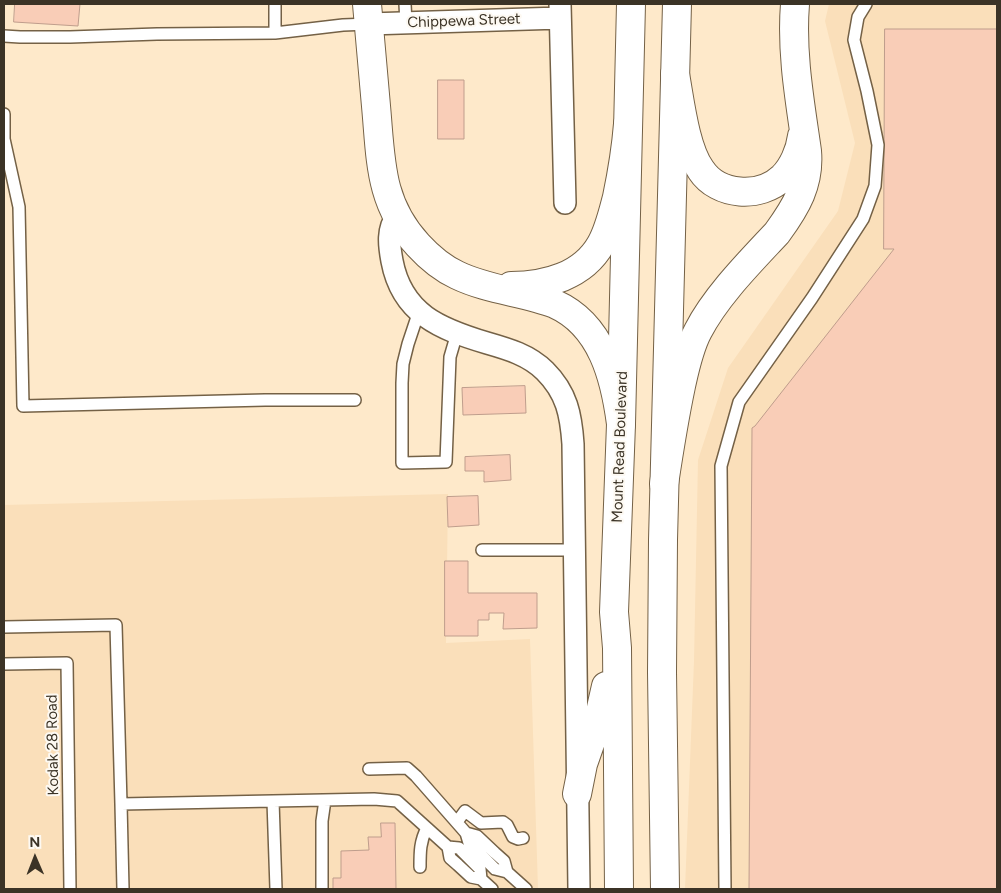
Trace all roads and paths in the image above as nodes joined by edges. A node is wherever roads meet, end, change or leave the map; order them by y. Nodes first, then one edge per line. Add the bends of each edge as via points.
1 (275, 4) edge
2 (631, 4) edge
3 (676, 4) edge
4 (795, 4) edge
5 (866, 4) edge
6 (560, 11) edge
7 (406, 13) edge
8 (368, 14) edge
9 (275, 33) junction
10 (4, 36) edge
11 (676, 74) junction
12 (4, 114) edge
13 (803, 120) junction
14 (628, 124) junction
15 (565, 203) dead end
16 (397, 216) junction
17 (482, 284) junction
18 (419, 311) junction
19 (457, 333) junction
20 (355, 400) dead end
21 (621, 424) junction
22 (664, 484) junction
23 (482, 550) dead end
24 (575, 550) junction
25 (614, 612) junction
26 (4, 627) edge
27 (4, 664) edge
28 (369, 769) dead end
29 (578, 794) junction
30 (325, 800) junction
31 (273, 801) junction
32 (121, 804) junction
33 (457, 822) junction
34 (427, 828) junction
35 (523, 838) dead end
36 (420, 866) dead end
37 (70, 889) edge
38 (124, 889) edge
39 (276, 889) edge
40 (322, 889) edge
41 (492, 889) edge
42 (526, 889) edge
43 (579, 889) edge
44 (619, 889) edge
45 (665, 889) edge
46 (725, 889) edge

1 - 9 lane
2 - 14 main road, Mount Read Boulevard
3 - 11 main road
4 - 13 main road via 795,60
5 - 46 lane via 858,17 854,40 878,145 875,186 863,219 739,402 721,466
6 - 7 street, Chippewa Street
6 - 15 street
7 - 8 street, Chippewa Street
8 - 9 lane via 343,25
8 - 16 main road via 382,172
9 - 10 lane
11 - 13 main road via 694,158 706,176 726,189 751,192 782,178 798,154
11 - 22 main road
12 - 20 lane via 4,140 19,207 23,406
13 - 22 main road via 807,178 796,205 777,233 718,301 695,336 679,394
14 - 17 main road via 624,166 615,203 605,236 594,254 572,273 543,283 520,286
14 - 21 main road, Mount Read Boulevard
16 - 17 main road via 412,239 436,263 455,275
16 - 18 street via 390,230 393,267 399,286
17 - 21 main road via 555,304 586,325 606,360
18 - 19 street
18 - 19 lane via 404,364 402,463 446,462 450,357
19 - 24 street via 530,359 545,371 566,401 571,421
21 - 25 main road, Mount Read Boulevard
22 - 45 main road
23 - 24 lane
24 - 29 street
25 - 29 main road via 606,689 583,764
25 - 44 main road, Mount Read Boulevard
26 - 32 lane via 116,625
27 - 37 lane, Kodak 28 Road via 67,663
28 - 33 lane via 407,768
29 - 43 street
30 - 31 lane
30 - 34 lane via 397,801
30 - 40 lane
31 - 32 lane
31 - 39 lane
32 - 38 lane
33 - 35 lane via 465,811 481,822 503,822 513,837
33 - 42 lane via 466,833 477,836 504,861 507,872
34 - 36 lane via 420,845
34 - 41 lane via 448,847 450,858 471,878 482,880

